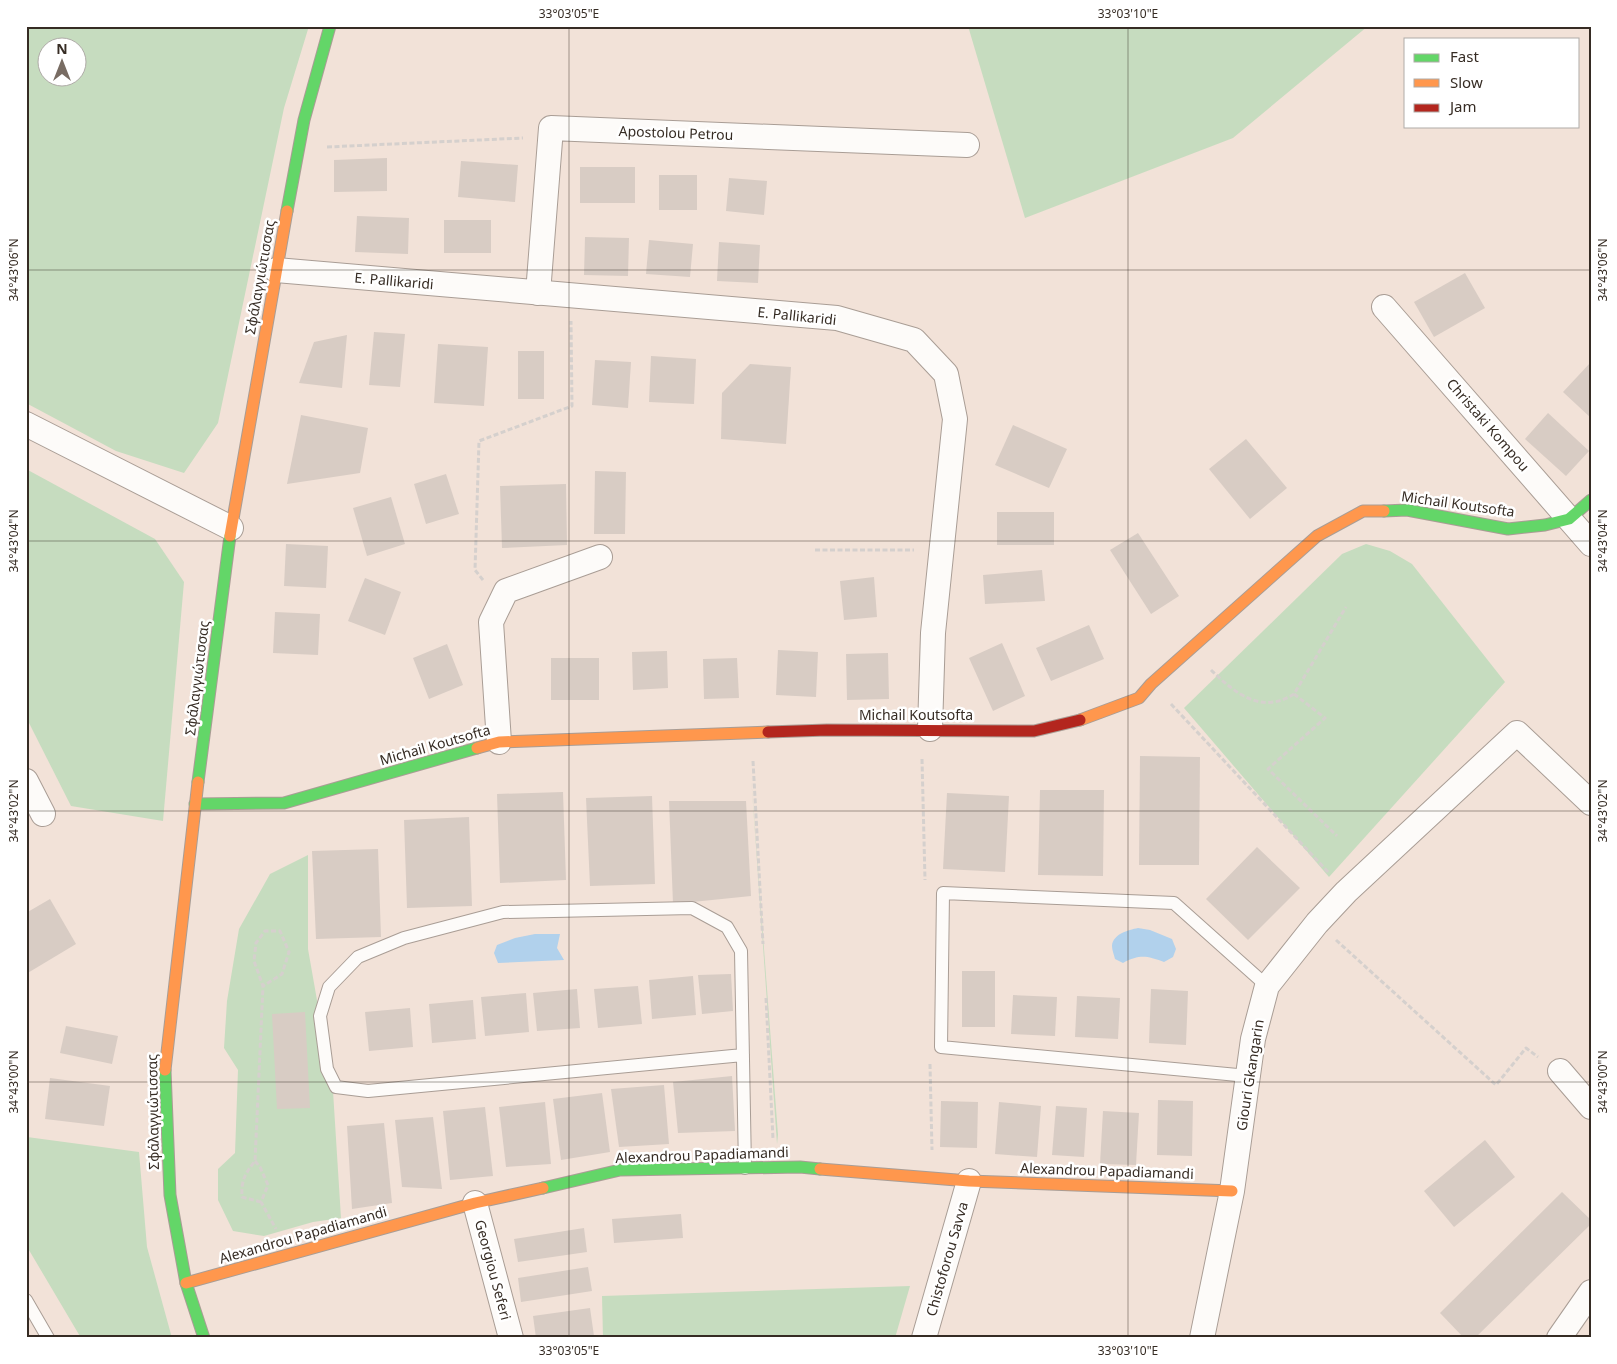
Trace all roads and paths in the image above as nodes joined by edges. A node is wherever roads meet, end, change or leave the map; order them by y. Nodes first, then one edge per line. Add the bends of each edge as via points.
1 (330, 26) edge
2 (551, 137) junction
3 (967, 145) dead end
4 (299, 148) junction
5 (276, 270) junction
6 (538, 294) junction
7 (570, 296) junction
8 (1384, 307) dead end
9 (26, 424) edge
10 (1591, 500) edge
11 (1569, 519) junction
12 (231, 528) junction
13 (1591, 544) edge
14 (815, 550) dead end
15 (941, 550) junction
16 (600, 557) dead end
17 (501, 602) junction
18 (1346, 607) dead end
19 (1211, 670) dead end
20 (1151, 684) junction
21 (1294, 694) junction
22 (930, 729) junction
23 (499, 742) junction
24 (26, 781) edge
25 (1591, 803) edge
26 (195, 804) junction
27 (43, 814) dead end
28 (1337, 836) dead end
29 (1346, 892) junction
30 (1317, 923) junction
31 (263, 986) junction
32 (1267, 986) junction
33 (743, 1055) junction
34 (1560, 1071) joint
35 (1248, 1076) junction
36 (1591, 1107) edge
37 (255, 1161) junction
38 (745, 1168) junction
39 (969, 1181) junction
40 (1232, 1191) junction
41 (261, 1202) junction
42 (474, 1203) junction
43 (278, 1232) dead end
44 (186, 1283) junction
45 (1591, 1292) edge
46 (26, 1300) edge
47 (48, 1338) edge
48 (204, 1338) edge
49 (511, 1338) edge
50 (924, 1338) edge
51 (1202, 1338) edge
52 (1559, 1338) edge

1 - 4 street, Σφάλαγγιώτισσας
2 - 3 street, Apostolou Petrou via 551,128
2 - 4 path
2 - 6 street
4 - 5 street, Σφάλαγγιώτισσας
5 - 6 street, E. Pallikaridi
5 - 12 street, Σφάλαγγιώτισσας
6 - 7 street, E. Pallikaridi
7 - 15 street, E. Pallikaridi via 837,318 914,340 946,374 955,419
7 - 17 path via 572,406 479,441 475,570
8 - 11 street, Christaki Kompou
9 - 12 street
10 - 11 street
11 - 13 street, Christaki Kompou
11 - 20 street, Michail Koutsofta via 1508,529 1407,510 1363,511 1317,536
12 - 26 street, Σφάλαγγιώτισσας
14 - 15 path
15 - 22 street, E. Pallikaridi via 933,633
16 - 17 street via 506,591
17 - 23 street via 491,622
18 - 21 path
19 - 21 path via 1233,691 1256,702 1284,701
20 - 22 street, Michail Koutsofta via 1139,698 1090,717 1034,731
20 - 29 path
21 - 28 path via 1325,718 1268,769
22 - 23 street, Michail Koutsofta
23 - 26 street, Michail Koutsofta via 284,803
24 - 27 street
25 - 29 street, Giouri Gkangarin via 1517,733
26 - 44 street, Σφάλαγγιώτισσας via 165,1068 170,1195
29 - 30 street, Giouri Gkangarin
30 - 32 street, Giouri Gkangarin
30 - 34 path via 1496,1085 1526,1048
31 - 31 path via 282,974 289,952 280,930 265,930 256,943 254,961
31 - 37 path
32 - 35 street, Giouri Gkangarin via 1253,1039
32 - 35 lane via 1174,903 943,894 941,1046
33 - 33 lane via 740,950 727,927 692,908 503,912 404,938 358,957 329,987 320,1016 327,1069 336,1087 368,1091
33 - 38 lane
34 - 36 street
35 - 40 street, Giouri Gkangarin
37 - 41 path via 268,1185
37 - 41 path via 241,1184 242,1197
38 - 39 street, Alexandrou Papadiamandi via 800,1167
38 - 42 street, Alexandrou Papadiamandi via 620,1170
39 - 40 street, Alexandrou Papadiamandi
39 - 50 street, Chistoforou Savva
40 - 51 street, Giouri Gkangarin
41 - 43 path
42 - 44 street, Alexandrou Papadiamandi
42 - 49 street, Georgiou Seferi
44 - 48 street, Σφάλαγγιώτισσας
45 - 52 street
46 - 47 lane

